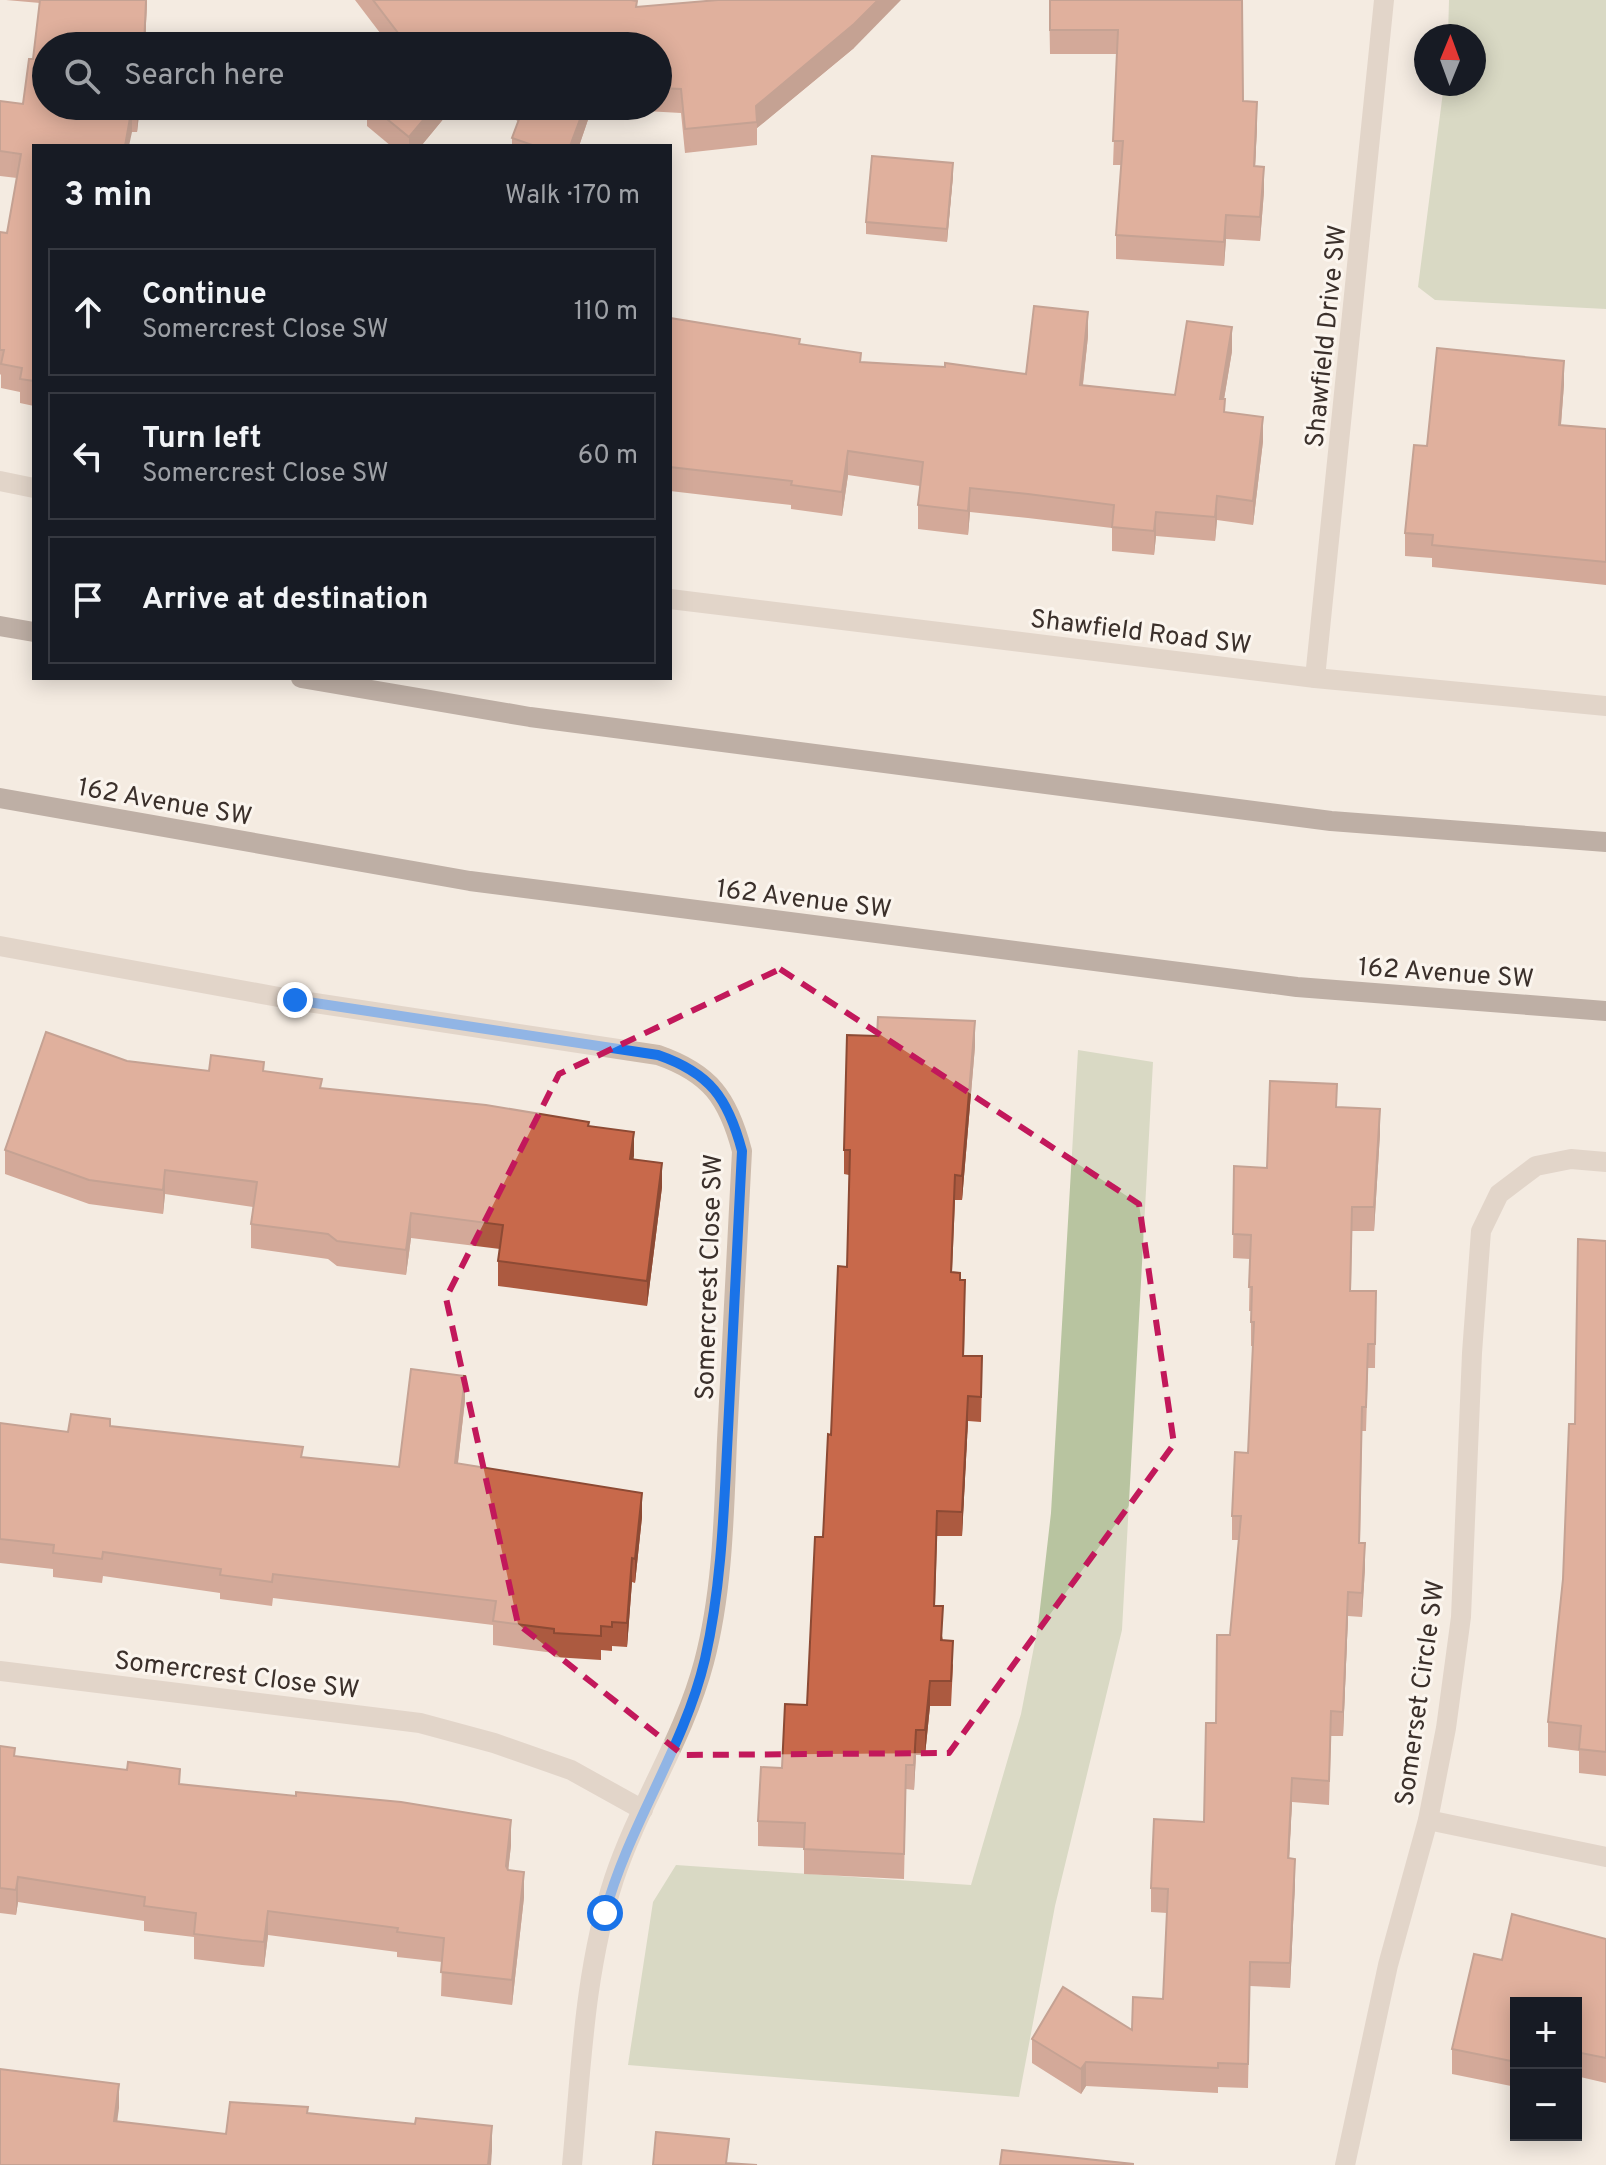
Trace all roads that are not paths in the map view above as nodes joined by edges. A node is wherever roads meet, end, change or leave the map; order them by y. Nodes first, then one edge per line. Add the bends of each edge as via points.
1 (1384, 0) edge
2 (0, 481) edge
3 (32, 488) edge
4 (672, 599) edge
5 (0, 626) edge
6 (32, 632) edge
7 (1315, 678) junction
8 (313, 680) edge
9 (1606, 706) edge
10 (0, 798) edge
11 (1606, 842) edge
12 (0, 946) edge
13 (1606, 1011) edge
14 (1606, 1162) edge
15 (0, 1671) edge
16 (643, 1810) junction
17 (1428, 1820) junction
18 (1606, 1857) edge
19 (572, 2165) edge
20 (1345, 2165) edge

1 - 7 street, Shawfield Drive SW
2 - 3 street
4 - 7 street, Shawfield Road SW
5 - 6 main road
7 - 9 street, Shawfield Road SW
8 - 11 main road via 530,717 1331,821
10 - 13 main road, 162 Avenue SW via 470,881 1297,987
12 - 16 street, Somercrest Close SW via 295,1000 658,1055 686,1065 721,1097 742,1151 723,1532 704,1661 683,1726
14 - 17 street, Somerset Circle SW via 1571,1159 1536,1166 1512,1181 1493,1204 1481,1231 1461,1617
15 - 16 street, Somercrest Close SW via 420,1723 571,1770
16 - 19 street, Somercrest Close SW via 615,1878 592,1969
17 - 18 street
17 - 20 street, Somerset Circle SW via 1388,1965

